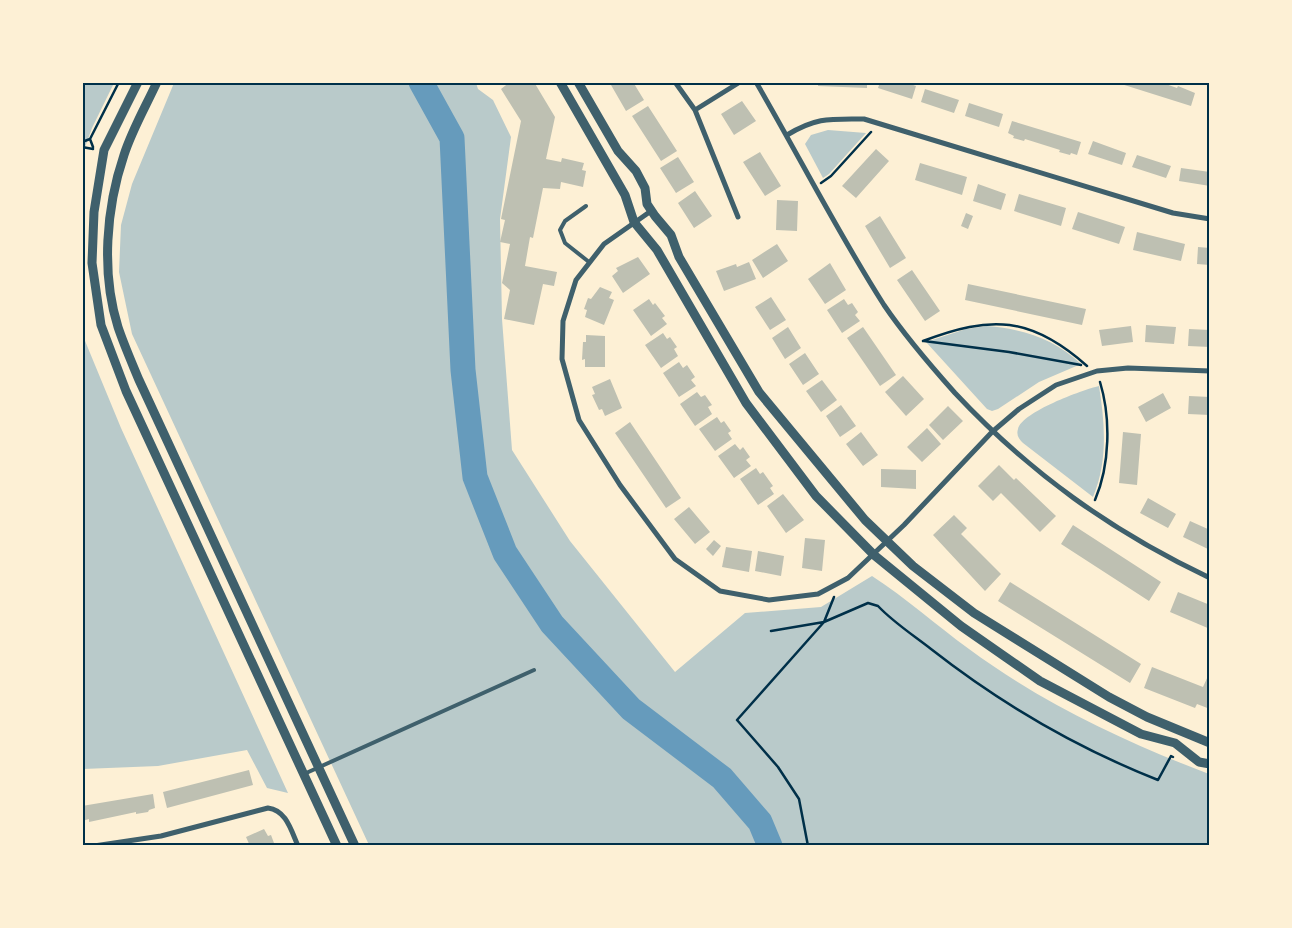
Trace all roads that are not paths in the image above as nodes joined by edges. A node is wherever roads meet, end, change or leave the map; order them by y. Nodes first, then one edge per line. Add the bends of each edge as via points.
1 (138, 82) edge
2 (157, 82) edge
3 (560, 82) edge
4 (578, 82) edge
5 (675, 82) edge
6 (740, 82) edge
7 (756, 82) edge
8 (695, 110) junction
9 (787, 135) junction
10 (586, 206) dead end
11 (651, 211) junction
12 (738, 218) dead end
13 (1210, 220) edge
14 (634, 222) junction
15 (589, 262) junction
16 (1210, 371) edge
17 (992, 432) junction
18 (888, 542) junction
19 (874, 555) junction
20 (1210, 578) edge
21 (534, 670) dead end
22 (1210, 743) edge
23 (1210, 764) edge
24 (319, 768) junction
25 (304, 774) junction
26 (94, 846) edge
27 (298, 846) edge
28 (337, 846) edge
29 (355, 846) edge

1 - 25 street via 104,150 94,212 92,263 101,324 126,391
2 - 24 street via 124,154 114,194 109,228 109,280 118,326 139,380
3 - 14 street via 625,195
4 - 11 street via 618,151 636,171
5 - 8 street
6 - 8 street
7 - 9 street
8 - 12 street
9 - 13 street via 822,118 864,119 1172,214
9 - 17 street via 885,305 942,379
10 - 15 lane via 560,230 565,243
11 - 14 street
11 - 18 street via 671,235 679,257 759,392 832,482
14 - 15 street via 604,244
14 - 19 street via 657,250 746,404 771,439 816,496
15 - 19 street via 576,280 563,321 562,359 579,420 620,485 674,559 720,591 769,600 818,594 848,578
16 - 17 street via 1128,368 1097,371 1056,385 1019,409
17 - 18 street
17 - 20 street via 1040,474 1090,511 1157,553
18 - 19 street
18 - 22 street via 913,566 974,613 1147,718
19 - 23 street via 961,626 1040,681 1141,734 1175,744 1199,762
21 - 24 lane
24 - 25 lane
24 - 29 street
25 - 28 street
26 - 27 street via 161,836 268,808 282,814

